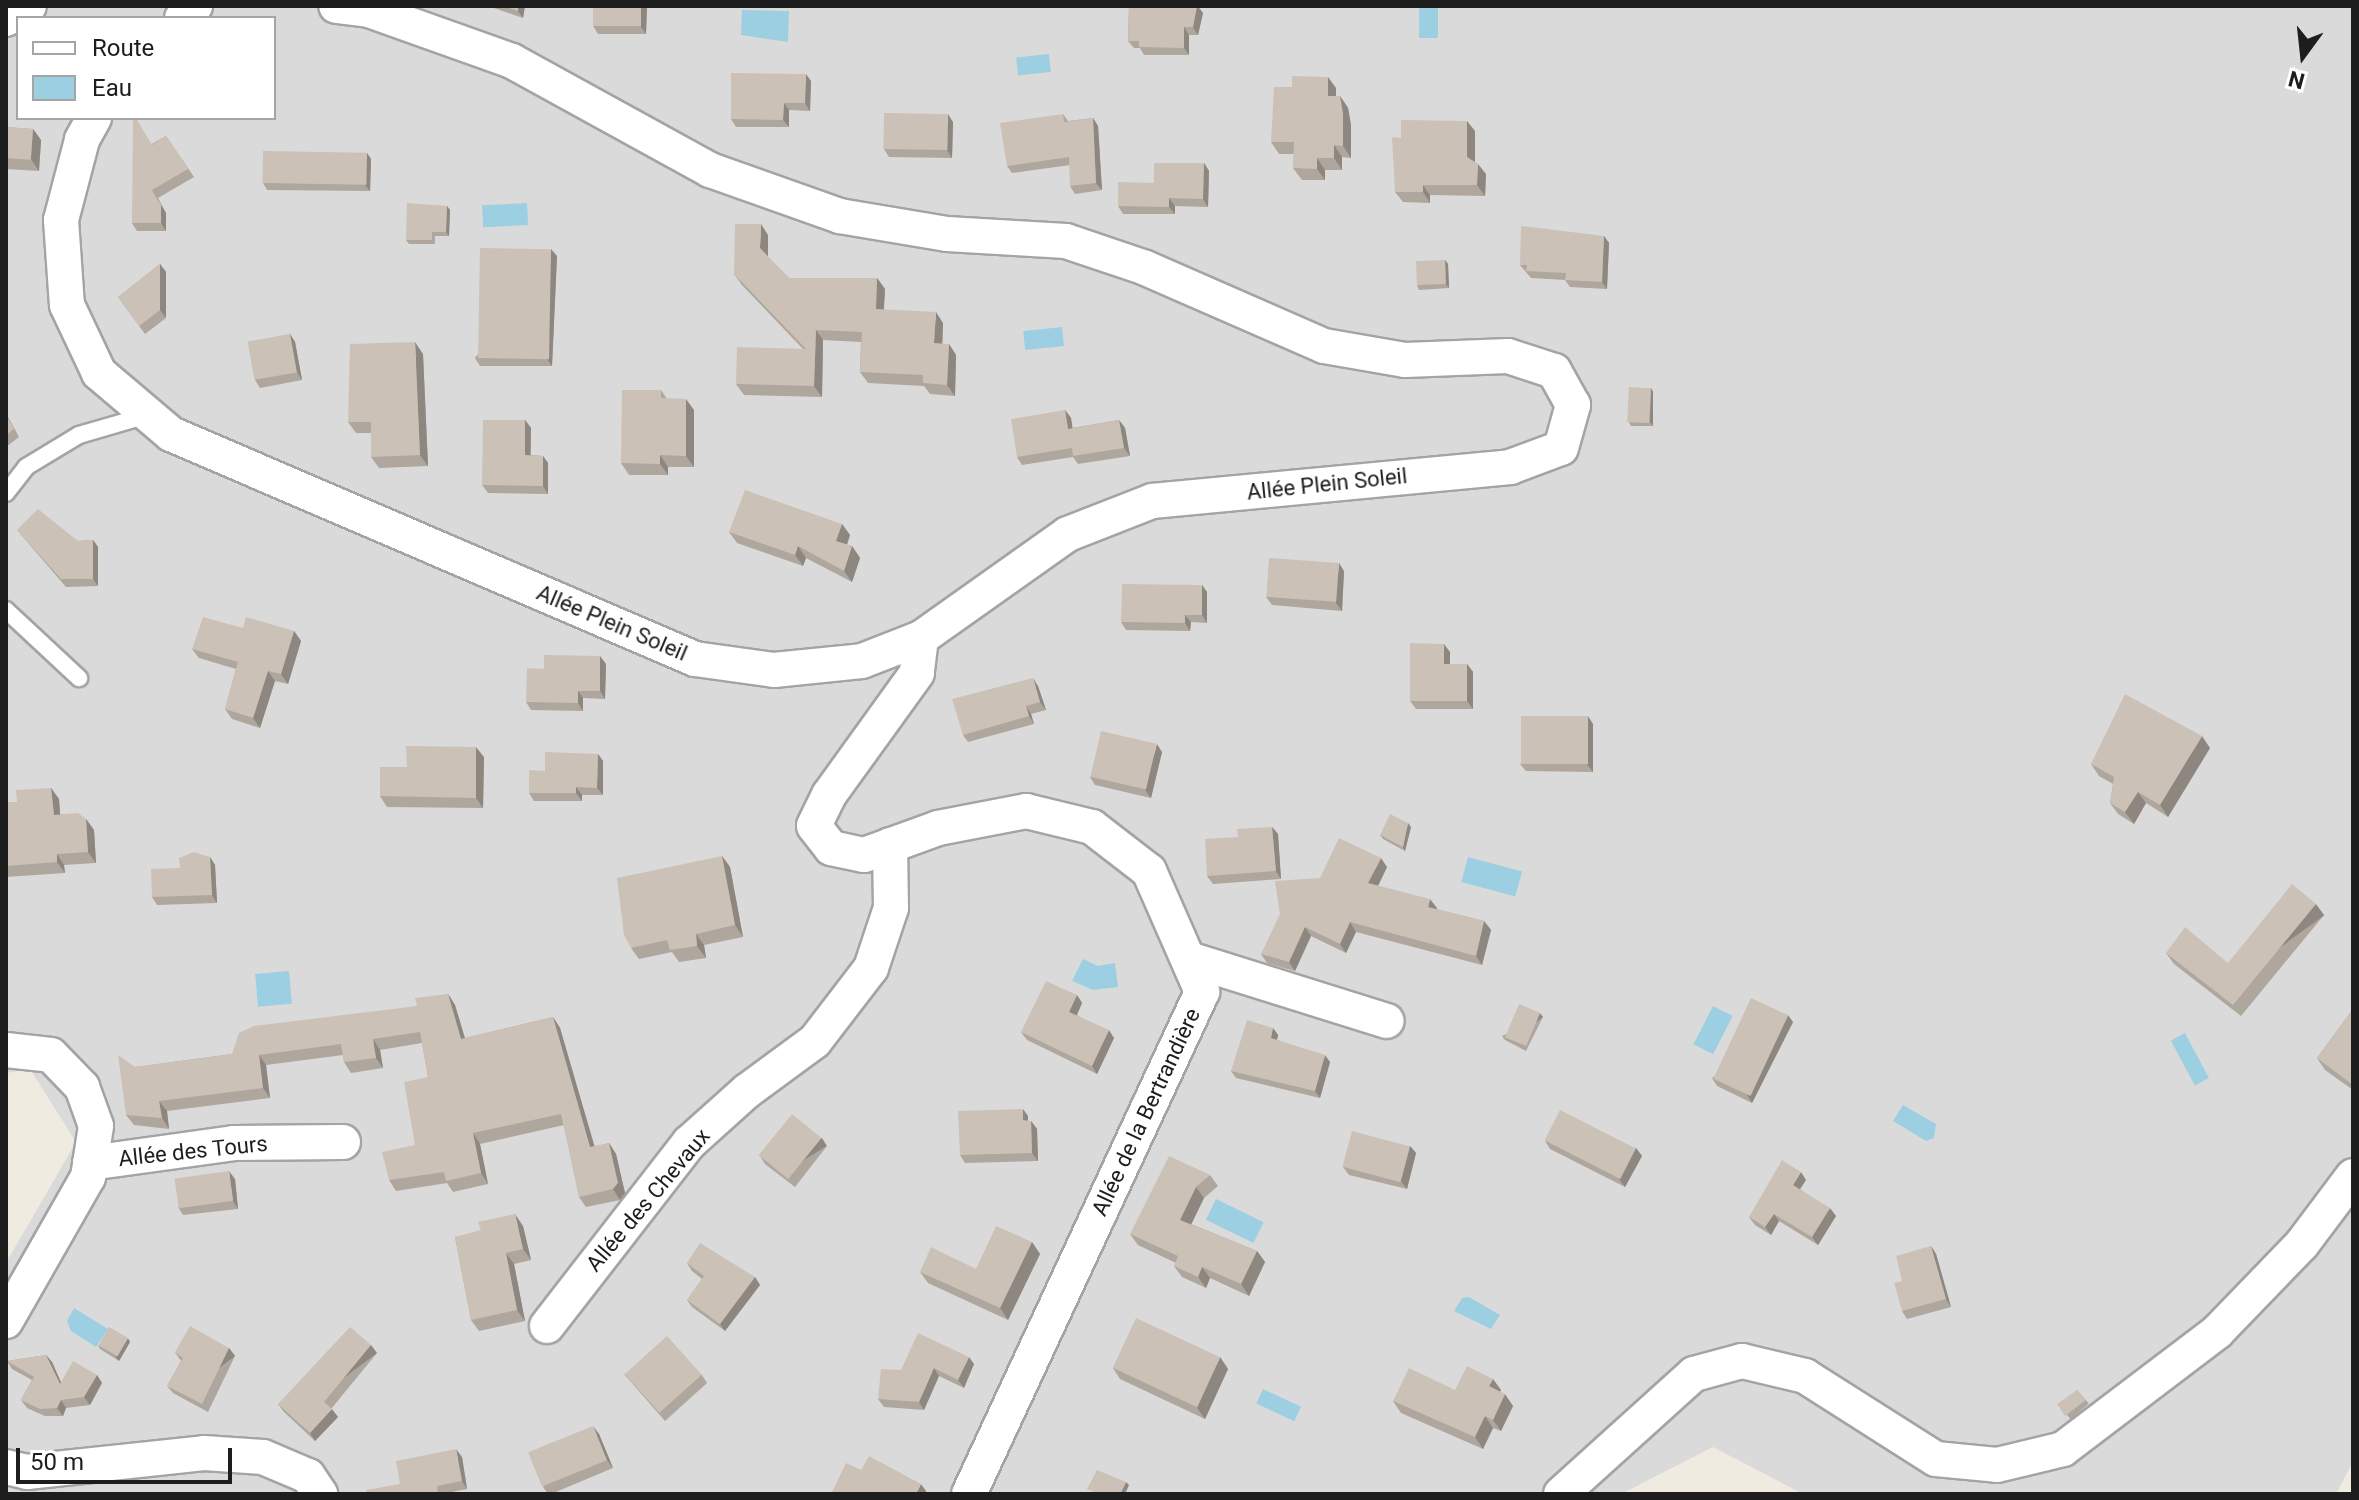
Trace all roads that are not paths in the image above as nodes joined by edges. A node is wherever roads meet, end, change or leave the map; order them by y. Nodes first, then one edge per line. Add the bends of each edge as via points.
1 (29, 6) edge
2 (336, 6) edge
3 (6, 19) edge
4 (93, 120) edge
5 (148, 415) junction
6 (6, 493) edge
7 (6, 610) edge
8 (921, 638) junction
9 (79, 678) dead end
10 (890, 845) junction
11 (1189, 959) junction
12 (1387, 1021) dead end
13 (6, 1050) edge
14 (343, 1142) dead end
15 (90, 1163) junction
16 (2353, 1176) edge
17 (6, 1321) edge
18 (547, 1326) dead end
19 (6, 1467) edge
20 (320, 1494) edge
21 (969, 1494) edge
22 (1561, 1494) edge

1 - 3 street
2 - 8 street, Allée Plein Soleil via 369,10 512,61 710,170 840,216 947,234 1066,241 1143,267 1324,346 1405,360 1508,356 1554,371 1573,405 1561,448 1510,467 1152,501 1068,534
4 - 5 street, Allée Plein Soleil via 82,140 61,220 67,305 99,373
5 - 6 lane via 79,435 26,467
5 - 8 street, Allée Plein Soleil via 171,434 695,659 774,670 862,661
7 - 9 lane
8 - 10 street, Allée de la Bertrandière via 917,673 829,795 814,826 831,848 864,855
10 - 11 street, Allée de la Bertrandière via 938,828 1026,811 1092,827 1149,871
10 - 18 street, Allée des Chevaux via 891,908 871,968 815,1041 689,1143
11 - 12 street
11 - 21 street, Allée de la Bertrandière via 1202,992
13 - 15 street via 51,1055 82,1087 96,1126
14 - 15 street, Allée des Tours via 234,1143
15 - 17 street via 88,1177
16 - 22 street via 2302,1244 2217,1332 2063,1449 1997,1465 1936,1459 1805,1376 1742,1361 1694,1374
19 - 20 street via 27,1472 204,1453 263,1457 308,1476

